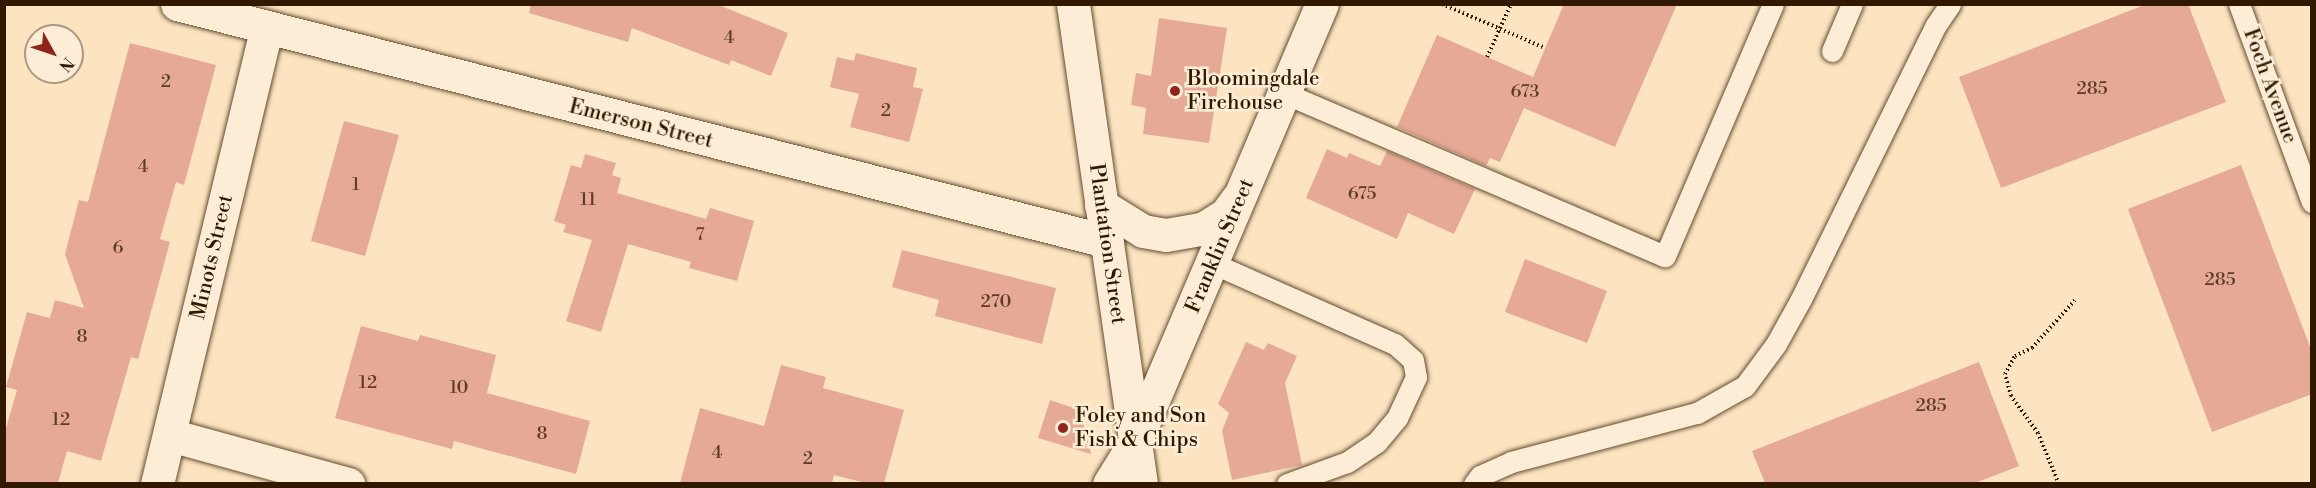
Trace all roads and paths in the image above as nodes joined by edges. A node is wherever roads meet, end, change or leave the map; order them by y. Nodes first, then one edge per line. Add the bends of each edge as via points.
1 (177, 4) edge
2 (1073, 4) edge
3 (1322, 4) edge
4 (1442, 4) edge
5 (1511, 4) edge
6 (1773, 4) edge
7 (1852, 4) edge
8 (1950, 4) edge
9 (2239, 4) edge
10 (1500, 29) junction
11 (266, 30) junction
12 (1545, 48) dead end
13 (1832, 51) dead end
14 (1487, 57) dead end
15 (1284, 93) junction
16 (1244, 191) junction
17 (2312, 202) edge
18 (1101, 205) junction
19 (1106, 241) junction
20 (1212, 263) junction
21 (2075, 300) dead end
22 (170, 435) junction
23 (1135, 442) junction
24 (157, 483) edge
25 (348, 483) edge
26 (1109, 483) edge
27 (1141, 483) edge
28 (1287, 483) edge
29 (1474, 483) edge
30 (2059, 483) edge

1 - 11 street, Emerson Street
2 - 18 street, Plantation Street
3 - 15 street, Franklin Street
4 - 10 path
5 - 10 path
6 - 15 lane via 1665,256
7 - 13 lane
8 - 29 lane via 1936,24 1785,329 1745,386 1697,413 1503,465
9 - 17 lane, Foch Avenue
10 - 12 path
10 - 14 path
11 - 19 street, Emerson Street
11 - 22 street, Minots Street
15 - 16 street, Franklin Street
16 - 18 street via 1226,214 1204,228 1166,235 1143,231
16 - 20 street, Franklin Street
18 - 19 street, Plantation Street
19 - 23 street, Plantation Street
20 - 23 street, Franklin Street
20 - 28 lane via 1395,344 1413,360 1416,378 1397,418 1377,442 1347,462
21 - 30 path via 2032,348 2015,356 2005,374 2011,396 2038,434
22 - 24 street, Minots Street
22 - 25 street
23 - 26 street, Franklin Street
23 - 27 street, Plantation Street

